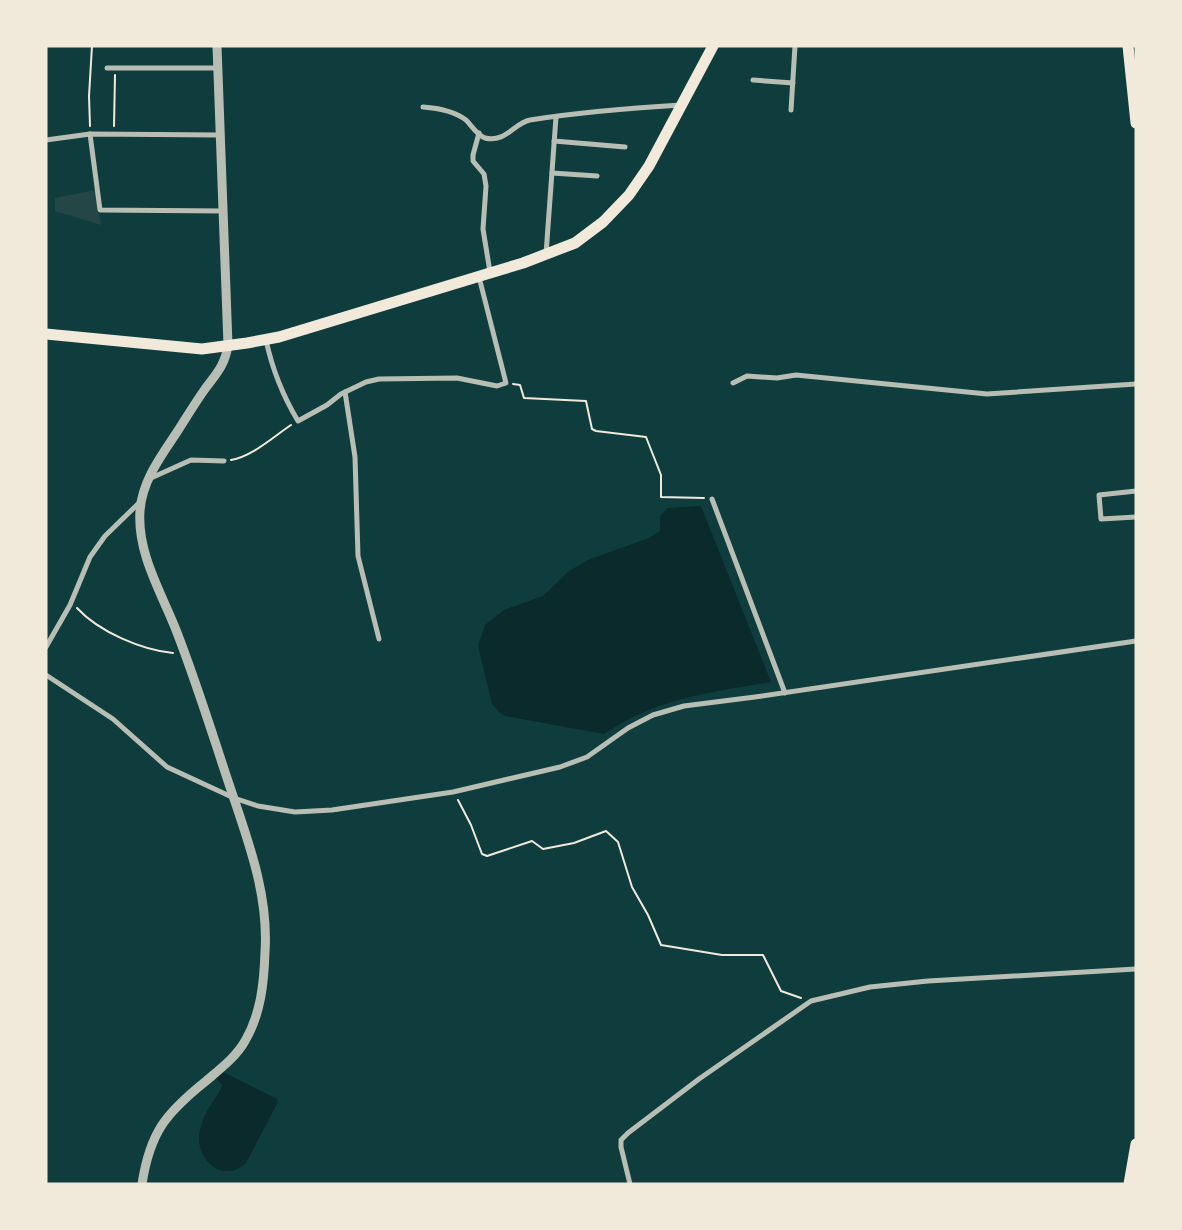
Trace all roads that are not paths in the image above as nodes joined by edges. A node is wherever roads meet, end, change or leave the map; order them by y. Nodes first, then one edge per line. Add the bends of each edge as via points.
1 (217, 46) edge
2 (714, 46) edge
3 (795, 46) edge
4 (1128, 46) edge
5 (107, 68) dead end
6 (217, 68) junction
7 (753, 80) dead end
8 (793, 83) junction
9 (682, 105) junction
10 (423, 107) dead end
11 (792, 110) dead end
12 (556, 117) junction
13 (1135, 117) edge
14 (479, 133) junction
15 (90, 134) junction
16 (219, 135) junction
17 (46, 140) edge
18 (554, 141) junction
19 (625, 147) dead end
20 (552, 173) junction
21 (597, 176) dead end
22 (223, 211) junction
23 (546, 254) junction
24 (490, 273) junction
25 (479, 276) junction
26 (46, 334) edge
27 (266, 340) junction
28 (228, 345) junction
29 (733, 383) dead end
30 (1136, 384) edge
31 (345, 392) junction
32 (224, 461) road end
33 (148, 479) junction
34 (1136, 492) edge
35 (712, 498) road end
36 (141, 500) junction
37 (1136, 517) edge
38 (379, 639) dead end
39 (1136, 641) edge
40 (46, 647) edge
41 (46, 675) edge
42 (785, 693) junction
43 (234, 798) junction
44 (1136, 969) edge
45 (1136, 1144) edge
46 (142, 1184) edge
47 (630, 1184) edge
48 (1129, 1184) edge

1 - 6 street
2 - 9 main road
3 - 8 street
4 - 13 main road
5 - 6 street
6 - 16 street
7 - 8 street
8 - 11 street
9 - 12 street
9 - 23 main road via 649,166 628,195 603,222 574,243
10 - 14 street via 453,113 465,119
12 - 14 street via 526,121 497,138 484,138
12 - 18 street
14 - 24 street via 473,162 484,174 486,186 483,229
15 - 16 street
15 - 17 street
15 - 22 street via 100,210
16 - 22 street
18 - 19 street
18 - 20 street
20 - 21 street
20 - 23 street
22 - 28 street
23 - 24 main road
24 - 25 main road
25 - 27 main road
25 - 31 street via 506,383 497,386 457,378 378,379
26 - 28 main road via 202,348
27 - 28 main road
27 - 31 street via 280,385 298,421
28 - 33 street via 224,364
29 - 30 street via 747,376 777,378 796,375 987,394
31 - 38 street via 355,458 358,556
32 - 33 street via 191,460
33 - 36 street
34 - 37 street via 1099,495 1100,519
35 - 42 street
36 - 40 street via 105,536 90,557 72,602
36 - 43 street via 140,522 145,550 186,655
39 - 42 street
41 - 43 street via 114,719 167,767
42 - 43 street via 684,706 628,728 587,758 560,768 453,792 332,810 295,812
43 - 46 street via 257,874 265,924 261,996 255,1020 244,1043 230,1060 169,1113 149,1150
44 - 47 street via 918,982 870,987 811,1001 699,1079 621,1140
45 - 48 main road

